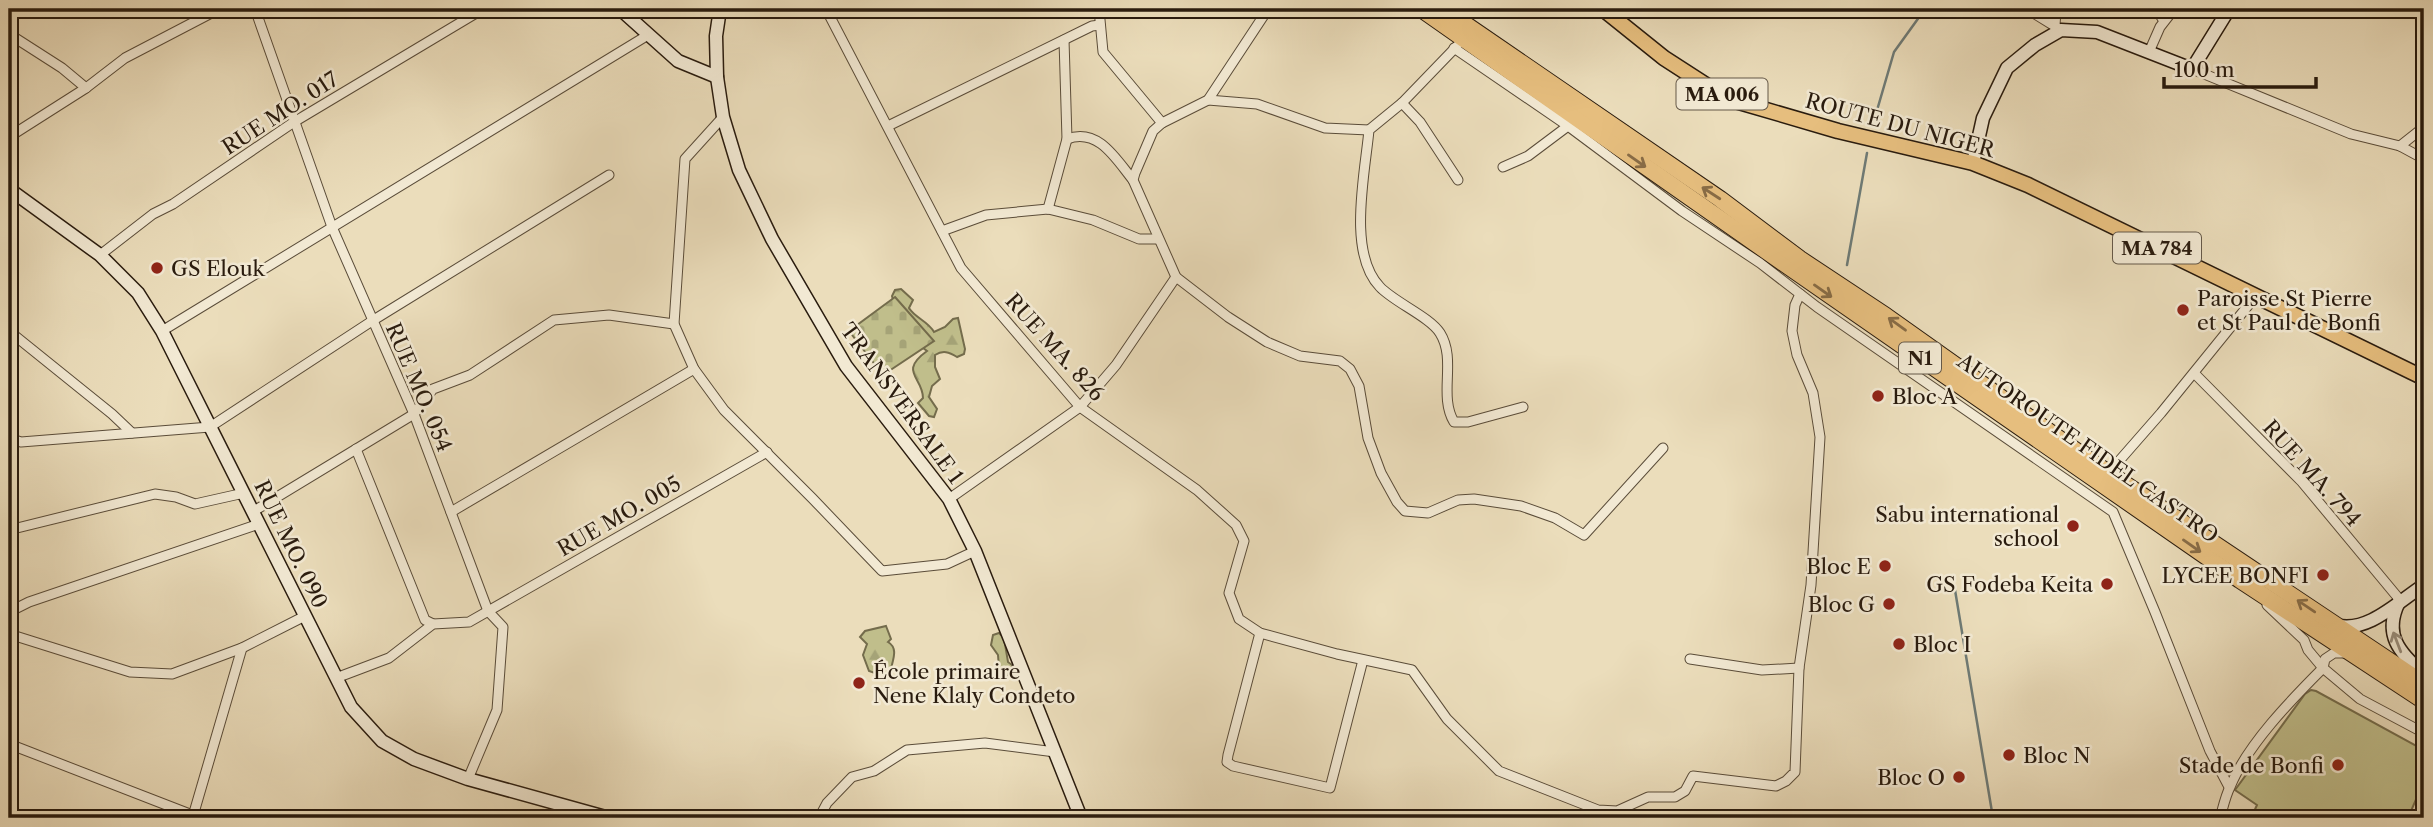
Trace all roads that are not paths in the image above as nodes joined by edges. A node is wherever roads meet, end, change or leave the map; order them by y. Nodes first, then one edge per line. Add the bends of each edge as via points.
1 (219, 9) edge
2 (255, 9) edge
3 (483, 9) edge
4 (620, 9) edge
5 (720, 9) edge
6 (826, 9) edge
7 (1099, 9) edge
8 (1268, 9) edge
9 (1421, 9) edge
10 (1443, 9) edge
11 (1602, 9) edge
12 (2026, 9) edge
13 (2056, 9) edge
14 (2156, 9) edge
15 (2174, 9) edge
16 (2228, 9) edge
17 (2164, 22) junction
18 (1100, 25) junction
19 (2058, 28) junction
20 (9, 34) edge
21 (648, 35) junction
22 (1064, 40) junction
23 (1459, 43) junction
24 (2149, 52) junction
25 (2192, 69) junction
26 (717, 77) junction
27 (86, 88) junction
28 (1208, 100) junction
29 (1402, 103) junction
30 (723, 117) junction
31 (294, 122) junction
32 (1162, 123) junction
33 (888, 126) junction
34 (1567, 127) junction
35 (2424, 127) edge
36 (1369, 130) junction
37 (9, 137) edge
38 (1067, 139) junction
39 (1881, 141) joint
40 (2400, 146) junction
41 (2424, 159) edge
42 (1973, 163) junction
43 (1503, 167) dead end
44 (609, 175) dead end
45 (1133, 180) junction
46 (1458, 180) dead end
47 (9, 189) edge
48 (1048, 209) junction
49 (332, 227) junction
50 (942, 231) junction
51 (1158, 239) junction
52 (100, 256) junction
53 (1176, 277) junction
54 (1800, 294) junction
55 (2255, 297) junction
56 (372, 321) junction
57 (674, 324) junction
58 (9, 331) edge
59 (162, 331) junction
60 (694, 369) junction
61 (2193, 373) junction
62 (2424, 378) edge
63 (1080, 407) junction
64 (1522, 407) dead end
65 (414, 414) junction
66 (210, 427) junction
67 (132, 433) junction
68 (9, 438) edge
69 (1663, 448) dead end
70 (355, 449) junction
71 (767, 452) junction
72 (2119, 461) dead end
73 (244, 493) junction
74 (949, 499) junction
75 (254, 511) junction
76 (451, 512) junction
77 (259, 524) junction
78 (9, 530) edge
79 (975, 551) junction
80 (2241, 580) junction
81 (2424, 585) edge
82 (2400, 601) junction
83 (488, 611) junction
84 (9, 612) edge
85 (304, 617) junction
86 (2331, 623) junction
87 (433, 624) junction
88 (1260, 633) junction
89 (9, 634) edge
90 (242, 649) junction
91 (2356, 656) junction
92 (1690, 659) dead end
93 (1363, 660) junction
94 (1799, 668) junction
95 (2323, 668) junction
96 (2424, 674) edge
97 (336, 678) junction
98 (2424, 684) edge
99 (2424, 701) edge
100 (2424, 733) edge
101 (9, 744) edge
102 (1055, 752) junction
103 (468, 779) junction
104 (2230, 788) junction
105 (1616, 815) edge
106 (197, 817) edge
107 (607, 818) edge
108 (819, 818) edge
109 (1081, 818) edge
110 (2220, 818) edge

1 - 27 street via 125,58
2 - 31 street, RUE MO. 054
3 - 31 street, RUE MO. 017
4 - 21 main road
5 - 26 main road, TRANSVERSALE 1
6 - 33 street, RUE MA. 826
7 - 18 street
8 - 28 street
9 - 23 highway, AUTOROUTE FIDEL CASTRO / N1
86 -> 10 highway, AUTOROUTE FIDEL CASTRO / N1 via 2106,472
11 - 39 main road, ROUTE DU NIGER / MA 006 via 1664,58 1739,102
12 - 19 street
13 - 19 street
14 - 17 street
15 - 17 street
16 - 25 main road
17 - 24 street
18 - 22 street
18 - 32 street via 1103,52
19 - 24 main road via 2097,32
19 - 42 main road via 2007,68 1983,118
20 - 27 street
21 - 26 main road via 678,61
21 - 49 street
22 - 33 street
22 - 38 street
23 - 29 street
23 - 34 street
23 -> 80 highway, AUTOROUTE FIDEL CASTRO / N1
24 - 25 main road
25 - 40 street via 2351,134
26 - 30 main road, TRANSVERSALE 1
27 - 37 street
28 - 32 street
28 - 36 street via 1257,104 1325,128
29 - 36 street
29 - 46 street
30 - 57 street via 685,159
30 - 74 main road, TRANSVERSALE 1 via 739,170 772,239 846,366
31 - 49 street, RUE MO. 054
31 - 52 street, RUE MO. 017 via 153,214
32 - 45 street via 1153,131
33 - 50 street, RUE MA. 826
34 - 43 street via 1528,156
34 - 54 street
35 - 40 street
36 - 64 street via 1360,222 1366,268 1380,288 1439,331 1448,352 1448,412 1454,422
38 - 45 street via 1088,135 1111,153
38 - 48 street
39 - 42 main road, ROUTE DU NIGER / MA 784
40 - 41 street
42 - 55 main road, ROUTE DU NIGER / MA 784 via 2028,185
44 - 56 street
45 - 51 street
47 - 52 main road, RUE MO. 090
48 - 50 street via 986,215
48 - 51 street via 1093,220 1139,239
49 - 56 street, RUE MO. 054
49 - 59 street
50 - 63 street, RUE MA. 826 via 961,268
51 - 53 street
52 - 59 main road, RUE MO. 090 via 138,293
53 - 63 street via 1116,365
53 - 69 street via 1267,342 1300,356 1340,361 1350,369 1359,386 1368,438 1381,473 1405,511 1428,513 1458,500 1474,499 1521,506 1584,535
54 - 94 street via 1792,331 1813,393 1820,437 1814,551
54 - 104 street via 2113,512 2210,751
55 - 61 street
55 - 62 main road, ROUTE DU NIGER / MA 784
56 - 65 street, RUE MO. 054
56 - 66 street
57 - 60 street
57 - 65 street via 609,315 554,320 470,375 433,389
58 - 67 street
59 - 66 main road, RUE MO. 090
60 - 71 street via 723,410
60 - 76 street
61 - 72 street
61 - 82 street, RUE MA. 794 via 2302,482
63 - 74 street
63 - 88 street, RUE MA. 826 via 1197,490 1236,525 1244,541 1228,593 1239,619
65 - 70 street
65 - 76 street, RUE MO. 054
66 - 67 street
66 - 73 main road, RUE MO. 090
67 - 68 street via 21,442
70 - 75 street
70 - 87 street via 425,620
71 - 79 street via 882,571 947,564
71 - 83 street, RUE MO. 005
73 - 75 main road, RUE MO. 090
73 - 78 street via 195,504 155,494
74 - 79 main road, TRANSVERSALE 1
75 - 77 main road, RUE MO. 090
76 - 83 street, RUE MO. 054
77 - 84 street
77 - 85 main road, RUE MO. 090
79 - 102 main road, TRANSVERSALE 1
80 - 91 highway, AUTOROUTE FIDEL CASTRO / N1
80 - 95 street via 2295,631
81 - 82 main road
82 - 86 main road via 2360,625 2346,628
96 -> 82 main road via 2402,654 2393,633 2392,615
83 - 87 street, RUE MO. 005 via 469,622
83 - 103 street, RUE MO. 054 via 503,627 497,710
85 - 90 street
85 - 97 main road, RUE MO. 090
86 - 98 highway, AUTOROUTE FIDEL CASTRO / N1
87 - 97 street via 389,658
88 - 93 street, RUE MA. 826
88 - 93 street via 1228,755 1227,762 1233,766 1330,788
89 - 90 street via 130,672 172,674
90 - 106 street
91 - 95 street via 2334,653 2325,659
91 - 99 highway, AUTOROUTE FIDEL CASTRO / N1
92 - 94 street via 1762,670
93 - 105 street, RUE MA. 826 via 1412,670 1447,719 1499,771
94 - 105 street via 1795,772 1786,781 1776,786 1752,785 1692,776 1685,791 1675,797 1648,797
95 - 100 street via 2360,699
95 - 104 street via 2283,709
97 - 103 main road, RUE MO. 090 via 351,707 382,741 414,759
101 - 106 street
102 - 108 street via 985,743 907,751 874,771 852,777
102 - 109 main road, TRANSVERSALE 1
103 - 107 main road, RUE MO. 090
104 - 110 street

